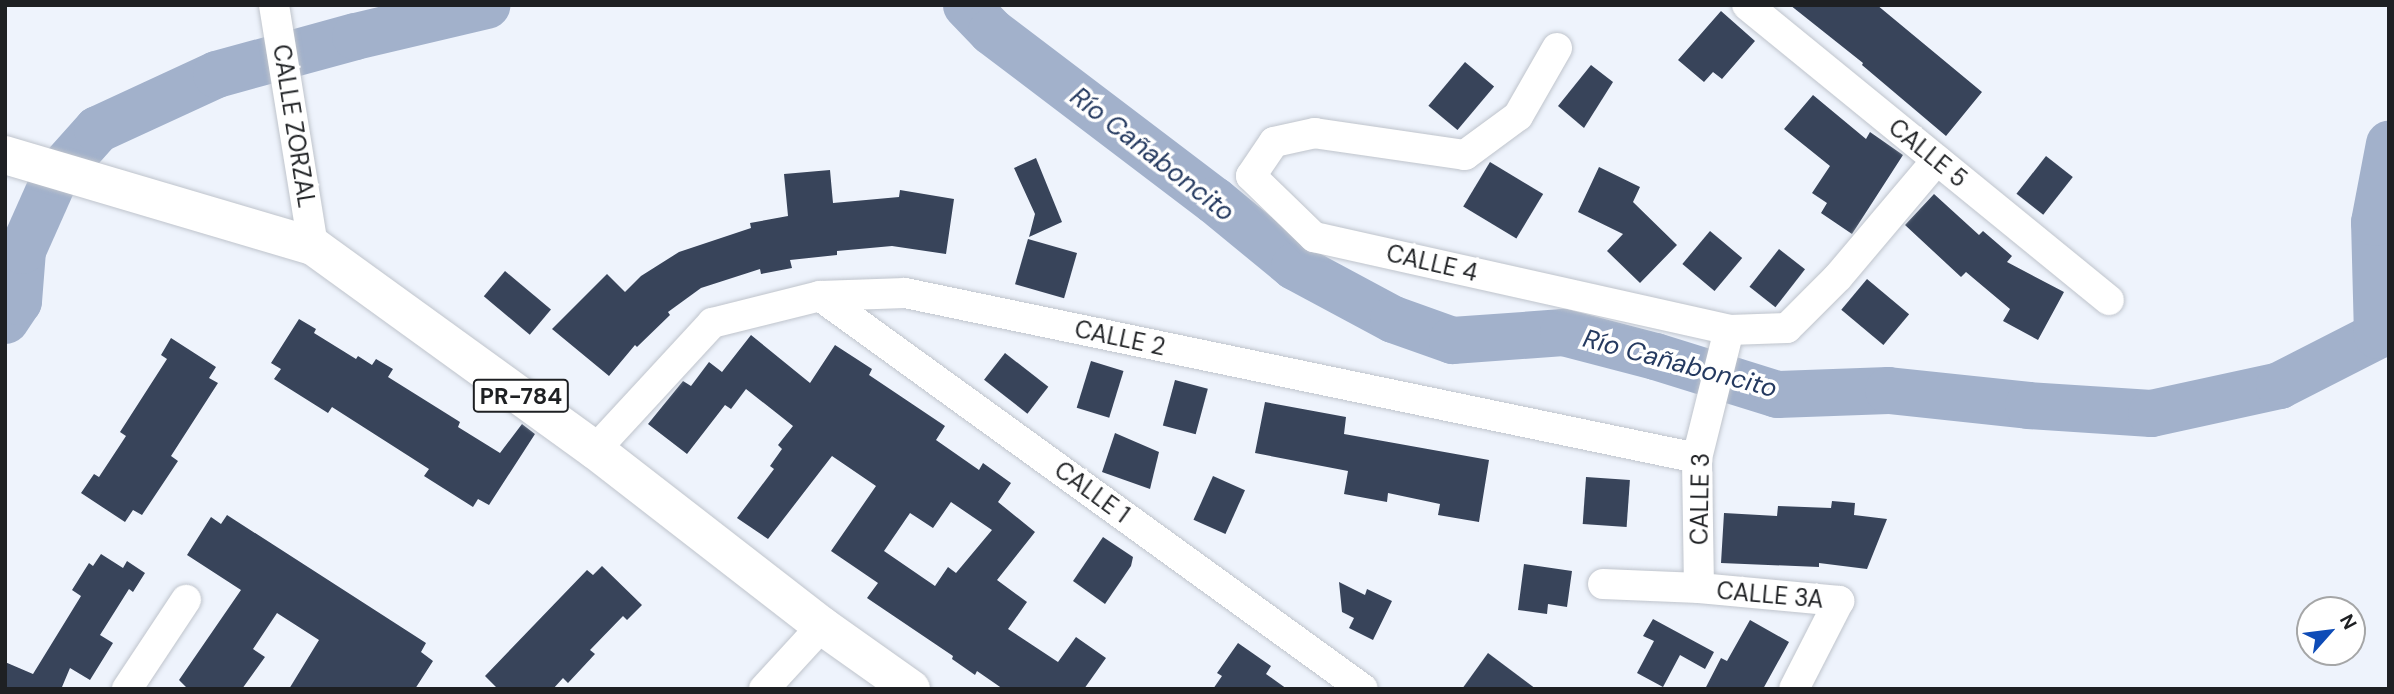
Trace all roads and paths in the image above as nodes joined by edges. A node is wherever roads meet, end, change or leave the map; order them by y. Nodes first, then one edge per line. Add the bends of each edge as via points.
1 (274, 5) edge
2 (1747, 5) edge
3 (1557, 48) dead end
4 (12, 157) edge
5 (1937, 160) junction
6 (313, 246) junction
7 (820, 296) junction
8 (2109, 300) dead end
9 (1729, 330) junction
10 (594, 450) junction
11 (1697, 458) junction
12 (1603, 584) dead end
13 (1699, 588) junction
14 (186, 600) dead end
15 (822, 626) junction
16 (127, 689) edge
17 (764, 689) edge
18 (911, 689) edge
19 (1363, 689) edge
20 (1794, 689) edge

1 - 6 street, CALLE ZORZAL
2 - 5 street, CALLE 5
3 - 9 street, CALLE 4 via 1518,116 1465,155 1315,133 1273,142 1251,176 1314,237
4 - 6 main road, PR-784 / PR-784
5 - 8 street, CALLE 5
5 - 9 street, CALLE 4 via 1838,277 1787,328
6 - 10 main road, PR-784 / PR-784
7 - 10 street, CALLE 2 via 712,323
7 - 11 street, CALLE 2 via 905,293
7 - 19 street, CALLE 1
9 - 11 street, CALLE 3
10 - 15 main road, PR-784 / PR-784
11 - 13 street, CALLE 3
12 - 13 street, CALLE 3A
13 - 20 street, CALLE 3A via 1839,601
14 - 16 street
15 - 17 street
15 - 18 main road, PR-784 / PR-784

